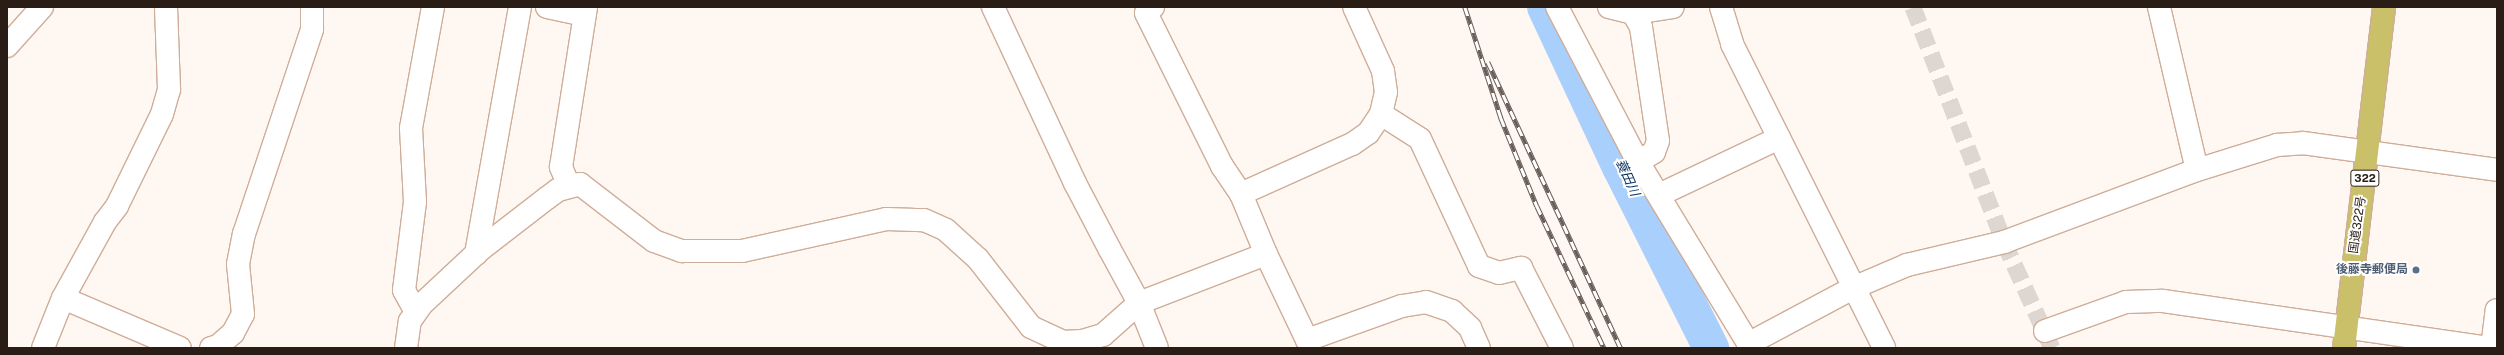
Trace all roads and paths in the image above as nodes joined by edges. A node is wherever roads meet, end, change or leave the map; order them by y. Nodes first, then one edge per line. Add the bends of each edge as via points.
1 (42, 7) edge
2 (166, 7) edge
3 (312, 7) edge
4 (433, 7) edge
5 (520, 7) edge
6 (546, 7) edge
7 (993, 7) edge
8 (1153, 7) edge
9 (1354, 7) edge
10 (1556, 7) edge
11 (1610, 7) edge
12 (1673, 7) edge
13 (1721, 7) edge
14 (2159, 7) edge
15 (2384, 7) edge
16 (585, 11) edge
17 (1633, 13) junction
18 (7, 46) edge
19 (1381, 114) junction
20 (1778, 138) junction
21 (2368, 151) junction
22 (1638, 162) junction
23 (2197, 170) junction
24 (2497, 170) edge
25 (569, 186) junction
26 (1241, 194) junction
27 (1659, 195) junction
28 (476, 254) junction
29 (1266, 254) junction
30 (1853, 288) junction
31 (63, 298) junction
32 (1139, 303) junction
33 (2497, 310) edge
34 (416, 312) junction
35 (2345, 326) junction
36 (2044, 331) dead end
37 (238, 341) edge
38 (1309, 344) edge
39 (1078, 345) edge
40 (1749, 346) edge
41 (43, 348) edge
42 (180, 348) edge
43 (211, 348) edge
44 (406, 348) edge
45 (1157, 348) edge
46 (1479, 348) edge
47 (1562, 348) edge
48 (1884, 348) edge
49 (2344, 348) edge
50 (2489, 348) edge
51 (2492, 348) edge

1 - 18 street
2 - 31 street via 169,89 162,114 117,206 105,222
3 - 37 street via 312,29 244,234 238,264 242,314
4 - 34 street via 410,128 415,202 404,290
5 - 28 street
6 - 16 street
7 - 32 street via 1075,184
8 - 26 street via 1146,13 1222,166
9 - 19 street via 1383,71 1386,92
10 - 22 street
11 - 17 street
12 - 17 street
13 - 20 street via 1732,44
14 - 23 street
15 - 21 highway, 国道322号 / 322
16 - 25 street via 561,166
17 - 22 street via 1641,27 1658,141 1654,152
19 - 26 street via 1368,133 1352,144
19 - 47 street via 1420,139 1479,266 1499,273 1521,268
20 - 27 street
20 - 30 street
21 - 23 street via 2303,143 2277,145
21 - 24 street
21 - 35 highway, 国道322号 / 322
22 - 27 street
23 - 30 street via 2004,242 1907,265
25 - 28 street via 553,194
25 - 39 street via 580,184 654,241 682,251 742,251 886,219 924,220 946,230 978,259 1031,327 1063,342
26 - 29 street
27 - 40 street
28 - 34 street
29 - 32 street
29 - 38 street
30 - 40 street
30 - 48 street
31 - 41 street
31 - 42 street
32 - 39 street via 1103,335
32 - 45 street
33 - 51 street
34 - 44 street via 410,321
35 - 36 street via 2163,301 2126,302
35 - 49 highway, 国道322号 / 322
35 - 50 street
37 - 43 street
38 - 46 street via 1402,306 1426,302 1452,311 1470,328

